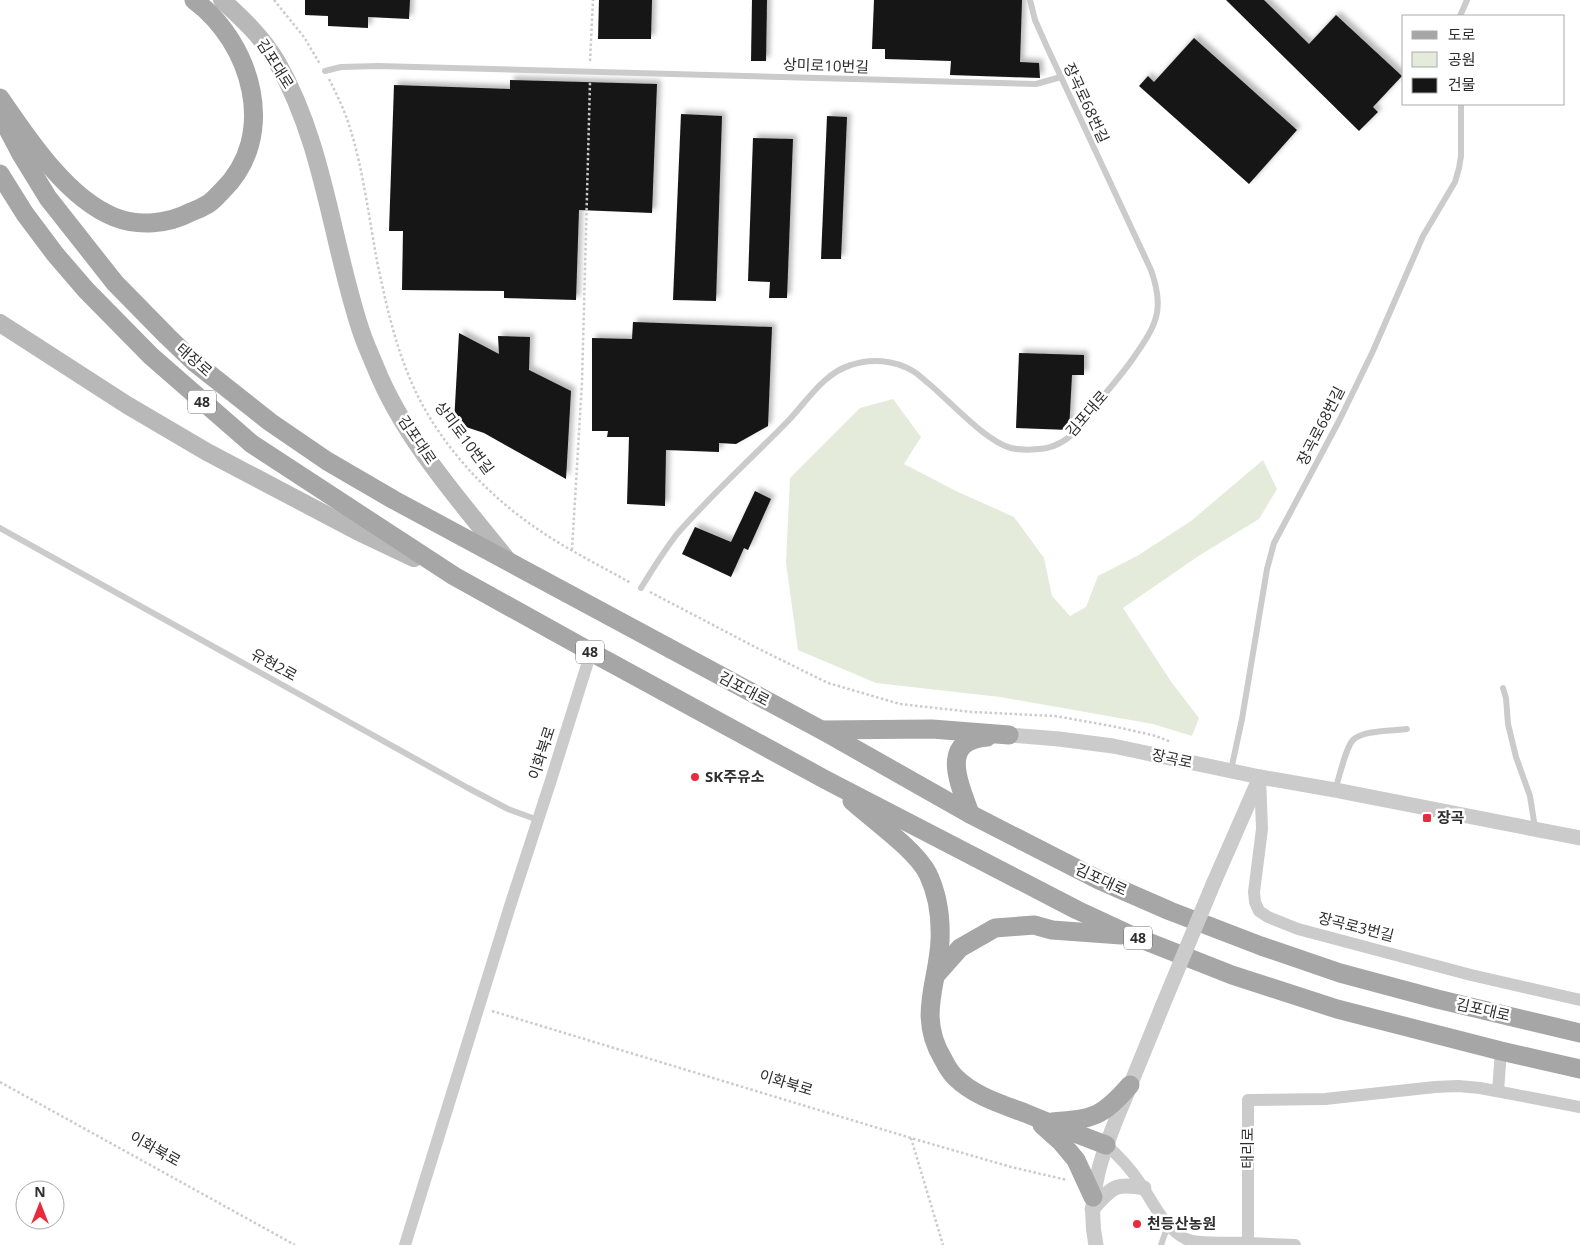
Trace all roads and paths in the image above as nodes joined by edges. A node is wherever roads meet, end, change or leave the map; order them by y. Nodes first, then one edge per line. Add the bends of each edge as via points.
1 (194, 0) edge
2 (222, 0) edge
3 (274, 0) edge
4 (593, 0) edge
5 (1030, 0) edge
6 (1467, 0) edge
7 (1460, 15) edge
8 (325, 71) junction
9 (590, 72) junction
10 (1061, 77) junction
11 (0, 98) edge
12 (1461, 105) edge
13 (0, 114) edge
14 (0, 174) edge
15 (1138, 242) joint
16 (0, 322) edge
17 (0, 528) edge
18 (572, 550) junction
19 (509, 562) junction
20 (454, 576) junction
21 (640, 588) junction
22 (590, 652) junction
23 (1503, 688) dead end
24 (1407, 729) dead end
25 (822, 730) junction
26 (1009, 735) junction
27 (1172, 742) dead end
28 (1231, 771) junction
29 (1260, 777) junction
30 (826, 780) junction
31 (1335, 790) junction
32 (970, 814) junction
33 (538, 820) junction
34 (1535, 829) junction
35 (1580, 838) edge
36 (1134, 936) junction
37 (936, 975) junction
38 (1580, 1000) edge
39 (479, 1007) junction
40 (1580, 1033) edge
41 (1501, 1051) junction
42 (1580, 1068) edge
43 (0, 1082) edge
44 (1130, 1085) junction
45 (1498, 1091) junction
46 (1580, 1108) edge
47 (1040, 1119) junction
48 (912, 1138) junction
49 (1106, 1145) junction
50 (1144, 1188) junction
51 (1091, 1196) junction
52 (1168, 1225) junction
53 (1248, 1243) junction
54 (295, 1245) edge
55 (405, 1245) edge
56 (943, 1245) edge
57 (1096, 1245) edge
58 (1161, 1245) edge
59 (1295, 1245) edge

1 - 11 main road via 232,40 245,65 254,104 253,130 247,157 233,180 209,203 182,217 138,223 114,217 86,200 55,172
2 - 19 main road, 김포대로 via 249,24 276,61 299,106 316,156 360,328 395,408 437,471
3 - 8 path, 상미로10번길 via 304,37
4 - 9 path
5 - 10 lane, 장곡로68번길 via 1035,20
6 - 7 lane
8 - 9 lane, 상미로10번길 via 378,66
8 - 18 path, 상미로10번길 via 350,129 385,300 408,376 420,401 475,477 535,528
9 - 10 lane, 상미로10번길 via 1036,84
9 - 18 path via 582,382
10 - 15 lane, 장곡로68번길
12 - 28 lane, 장곡로68번길 via 1461,156 1455,182 1423,236 1344,410 1272,548
13 - 19 main road, 태장로 / 48 via 48,198 79,239 115,284 194,362 270,422 327,461
14 - 20 main road, 태장로 / 48 via 55,254 151,356 252,444
15 - 21 lane, 김포대로 via 1156,284 1155,321 1133,359 1068,438 1042,449 1010,448 980,429 913,371 878,360 849,365 820,386 690,520
16 - 20 main road via 127,405 207,452
17 - 33 lane, 유현2로 via 476,792
18 - 21 path, 상미로10번길
19 - 25 main road, 김포대로 / 48
20 - 22 main road, 48
21 - 27 path, 상미로10번길 via 828,683 900,704 1055,716 1117,727
22 - 30 main road, 48
22 - 33 street, 이화북로
23 - 34 lane via 1508,724 1530,796
24 - 31 lane via 1368,734 1353,740
25 - 26 main road via 923,729
25 - 32 main road, 김포대로 / 48
26 - 28 street, 장곡로 via 1113,746
26 - 32 main road via 977,738 959,751 955,762 956,775
28 - 29 street, 장곡로
29 - 31 street, 장곡로
29 - 38 street, 장곡로3번길 via 1262,828 1254,892 1259,911 1298,929
29 - 44 street, bridge
30 - 36 main road, 48 via 1077,910
30 - 37 main road via 912,853 928,874 940,910
31 - 34 street, 장곡로
32 - 40 main road, 김포대로 / 48 via 1099,880 1261,946 1340,973
33 - 39 street, 이화북로
34 - 35 street, 장곡로
36 - 37 main road via 1052,930 1034,925 995,928 960,948
36 - 41 main road, 48 via 1232,975 1337,1009
37 - 47 main road via 929,1018 939,1053 953,1076 989,1099
39 - 48 path, 이화북로
39 - 55 street, 이화북로
41 - 42 main road, 48
41 - 45 street
43 - 54 path, 이화북로
44 - 47 main road via 1113,1104 1094,1116 1075,1120
44 - 49 street
45 - 46 street, 태리로
45 - 53 street, 태리로 via 1458,1086 1325,1099 1248,1100
47 - 49 main road
47 - 51 main road via 1076,1160
48 - 51 path, 이화북로 via 1061,1179
48 - 56 path
49 - 50 street via 1121,1158
49 - 51 street
50 - 51 street via 1128,1185
50 - 52 street
51 - 57 street
52 - 53 street via 1187,1240
52 - 58 lane
53 - 59 street

